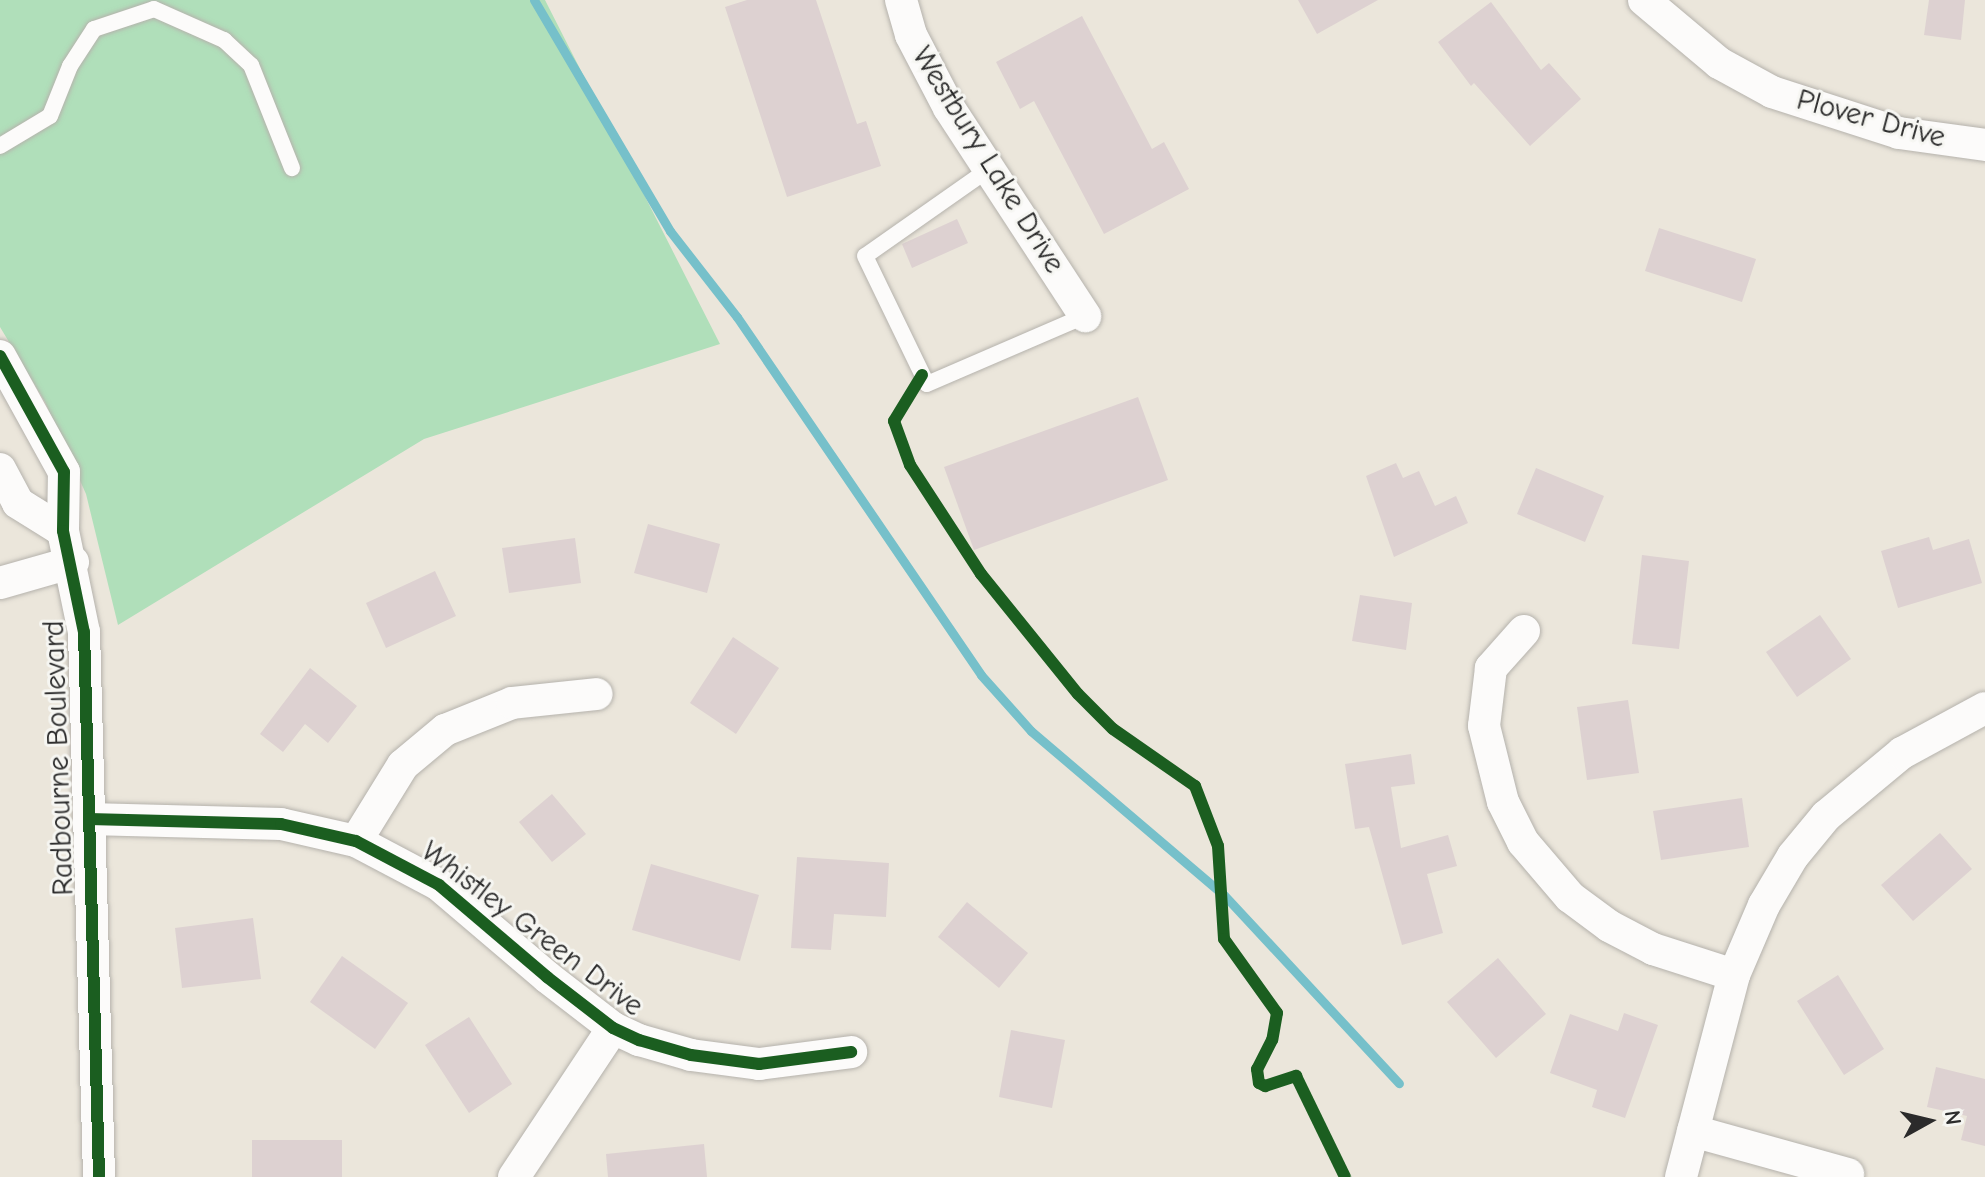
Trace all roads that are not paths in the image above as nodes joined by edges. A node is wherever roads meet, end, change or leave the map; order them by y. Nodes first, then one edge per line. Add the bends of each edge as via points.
1 (901, 0) edge
2 (1644, 0) edge
3 (1985, 145) edge
4 (0, 146) edge
5 (292, 168) dead end
6 (989, 169) junction
7 (1085, 316) joint
8 (0, 356) edge
9 (0, 469) edge
10 (63, 531) junction
11 (73, 562) junction
12 (0, 583) edge
13 (1524, 631) dead end
14 (597, 694) dead end
15 (1985, 708) edge
16 (89, 819) junction
17 (356, 841) junction
18 (1734, 975) junction
19 (613, 1028) junction
20 (851, 1052) dead end
21 (1693, 1131) junction
22 (1848, 1174) dead end
23 (99, 1177) edge
24 (514, 1177) edge
25 (1681, 1177) edge

1 - 6 street, Westbury Lake Drive via 911,35 942,96
2 - 3 street, Plover Drive via 1719,63 1772,92 1899,133
4 - 5 lane via 50,116 70,66 94,29 154,9 224,40 251,65
6 - 7 street, Westbury Lake Drive
6 - 7 lane via 865,256 927,384
8 - 10 street, Radbourne Boulevard via 64,472
9 - 10 street via 18,503
10 - 11 street, Radbourne Boulevard
11 - 12 street
11 - 16 street, Radbourne Boulevard via 84,632
13 - 18 street via 1491,668 1484,726 1503,802 1523,842 1570,897 1609,926 1653,949
14 - 17 street via 512,703 445,730 403,765
15 - 18 street via 1902,753 1826,816 1764,905
16 - 17 street, Whistley Green Drive via 281,824
16 - 23 street, Radbourne Boulevard
17 - 19 street, Whistley Green Drive via 439,885
18 - 21 street
19 - 20 street, Whistley Green Drive via 720,1060 782,1062
19 - 24 street
21 - 22 street
21 - 25 street

